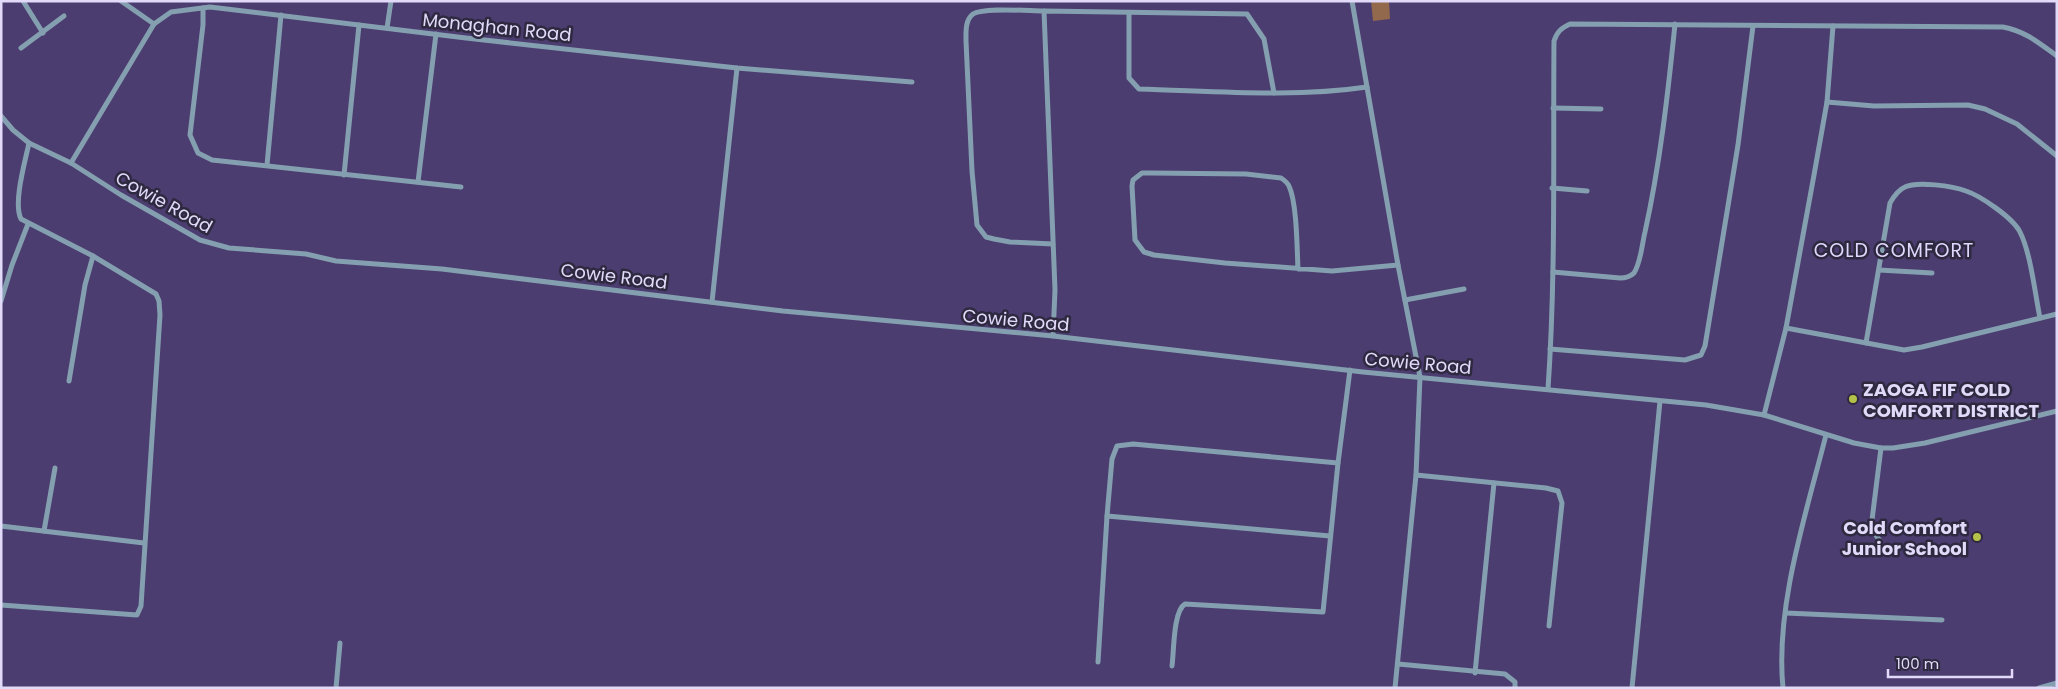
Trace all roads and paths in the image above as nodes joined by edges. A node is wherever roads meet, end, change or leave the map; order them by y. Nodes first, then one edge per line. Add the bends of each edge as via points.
1 (23, 1) edge
2 (120, 1) edge
3 (391, 1) edge
4 (1352, 1) edge
5 (203, 8) junction
6 (1044, 11) junction
7 (1128, 13) junction
8 (281, 15) junction
9 (64, 16) dead end
10 (154, 24) junction
11 (1675, 24) junction
12 (360, 25) junction
13 (1753, 26) junction
14 (1833, 26) junction
15 (387, 28) junction
16 (44, 33) junction
17 (436, 34) junction
18 (21, 48) dead end
19 (2057, 56) edge
20 (738, 68) junction
21 (912, 82) dead end
22 (1367, 87) junction
23 (1274, 93) junction
24 (1827, 102) junction
25 (1553, 108) junction
26 (1601, 109) dead end
27 (1, 116) edge
28 (29, 143) junction
29 (2057, 156) edge
30 (70, 163) junction
31 (267, 165) junction
32 (344, 175) junction
33 (418, 182) junction
34 (461, 187) dead end
35 (1552, 188) junction
36 (1587, 191) dead end
37 (28, 224) junction
38 (1054, 244) junction
39 (93, 256) junction
40 (1398, 265) junction
41 (1298, 269) junction
42 (1879, 270) junction
43 (1554, 272) junction
44 (1932, 273) dead end
45 (1464, 289) dead end
46 (1405, 300) junction
47 (1, 301) edge
48 (712, 302) junction
49 (2057, 314) edge
50 (2040, 318) junction
51 (1786, 328) junction
52 (1053, 336) junction
53 (1866, 344) junction
54 (1550, 349) junction
55 (1350, 370) junction
56 (1420, 377) junction
57 (69, 381) dead end
58 (1548, 389) junction
59 (1660, 401) junction
60 (2057, 411) edge
61 (1764, 415) junction
62 (1826, 435) junction
63 (1881, 448) junction
64 (1338, 463) junction
65 (55, 468) dead end
66 (1416, 475) junction
67 (1494, 483) junction
68 (1107, 516) junction
69 (1, 526) edge
70 (44, 531) junction
71 (1330, 536) junction
72 (1880, 541) dead end
73 (144, 543) junction
74 (1, 605) edge
75 (1786, 613) junction
76 (1942, 620) dead end
77 (1549, 626) dead end
78 (340, 643) dead end
79 (1098, 662) dead end
80 (1398, 664) junction
81 (1172, 666) dead end
82 (1475, 672) junction
83 (2057, 683) edge
84 (336, 688) edge
85 (1395, 688) edge
86 (1515, 688) edge
87 (1632, 688) edge
88 (1784, 688) edge
89 (2039, 688) edge

1 - 16 street
2 - 10 street
3 - 15 street
4 - 22 street
5 - 8 street, Monaghan Road
5 - 10 street, Monaghan Road via 171,12
5 - 31 street via 190,135 198,153 212,160
6 - 7 street
6 - 38 street
6 - 38 street via 973,14 967,23 966,50 977,225 986,237 994,239
7 - 23 street via 1247,14 1264,39
7 - 23 street via 1129,78 1139,89
8 - 12 street, Monaghan Road
8 - 31 street
9 - 16 street
10 - 30 street, Monaghan Road
11 - 13 street
11 - 25 street via 1570,24 1562,28 1554,41
11 - 43 street via 1656,170 1635,271 1627,278
12 - 15 street, Monaghan Road
12 - 32 street
13 - 14 street
13 - 54 street via 1738,145 1701,355 1678,360
14 - 19 street via 2002,27 2027,34
14 - 24 street
15 - 17 street, Monaghan Road
16 - 18 street
17 - 20 street, Monaghan Road
17 - 33 street
20 - 21 street, Monaghan Road
20 - 48 street
22 - 23 street
22 - 40 street
24 - 29 street via 1874,106 1968,105 2017,124
24 - 51 street
25 - 26 street
25 - 35 street
27 - 28 street, Cowie Road
28 - 30 street, Cowie Road
28 - 37 street via 19,205 20,218
30 - 48 street, Cowie Road via 200,240 223,246
31 - 32 street
32 - 33 street
33 - 34 street
35 - 36 street
35 - 43 street
37 - 39 street
37 - 47 street
38 - 52 street
39 - 57 street
39 - 73 street via 156,294 159,301
40 - 41 street via 1351,271
40 - 46 street
41 - 41 street via 1180,259 1144,252 1135,240 1133,229 1134,180 1151,172 1281,178 1291,192
42 - 44 street
42 - 50 street via 1890,203 1895,194 1906,186 1926,185 1967,191 2001,213 2020,232
42 - 53 street
43 - 54 street
45 - 46 street
46 - 56 street
48 - 52 street, Cowie Road via 956,329
49 - 50 street
50 - 53 street via 1913,349
51 - 53 street
51 - 61 street
52 - 55 street, Cowie Road
54 - 58 street
55 - 56 street, Cowie Road
55 - 64 street
56 - 58 street, Cowie Road
56 - 66 street
58 - 59 street, Cowie Road
59 - 61 street, Cowie Road
59 - 87 street
60 - 63 street, Cowie Road via 1925,443
61 - 62 street, Cowie Road
62 - 63 street, Cowie Road
62 - 75 street via 1796,555
63 - 72 street via 1871,528
64 - 68 street via 1133,444 1117,446 1112,459
64 - 71 street
65 - 70 street
66 - 67 street
66 - 80 street
67 - 77 street via 1558,491 1562,503
67 - 82 street
68 - 71 street
68 - 79 street
69 - 70 street
70 - 73 street
71 - 81 street via 1323,612 1185,604 1177,616
73 - 74 street via 141,606 136,615
75 - 76 street
75 - 88 street via 1781,661
78 - 84 street
80 - 82 street
80 - 85 street
82 - 86 street via 1505,674 1514,682
83 - 89 street

